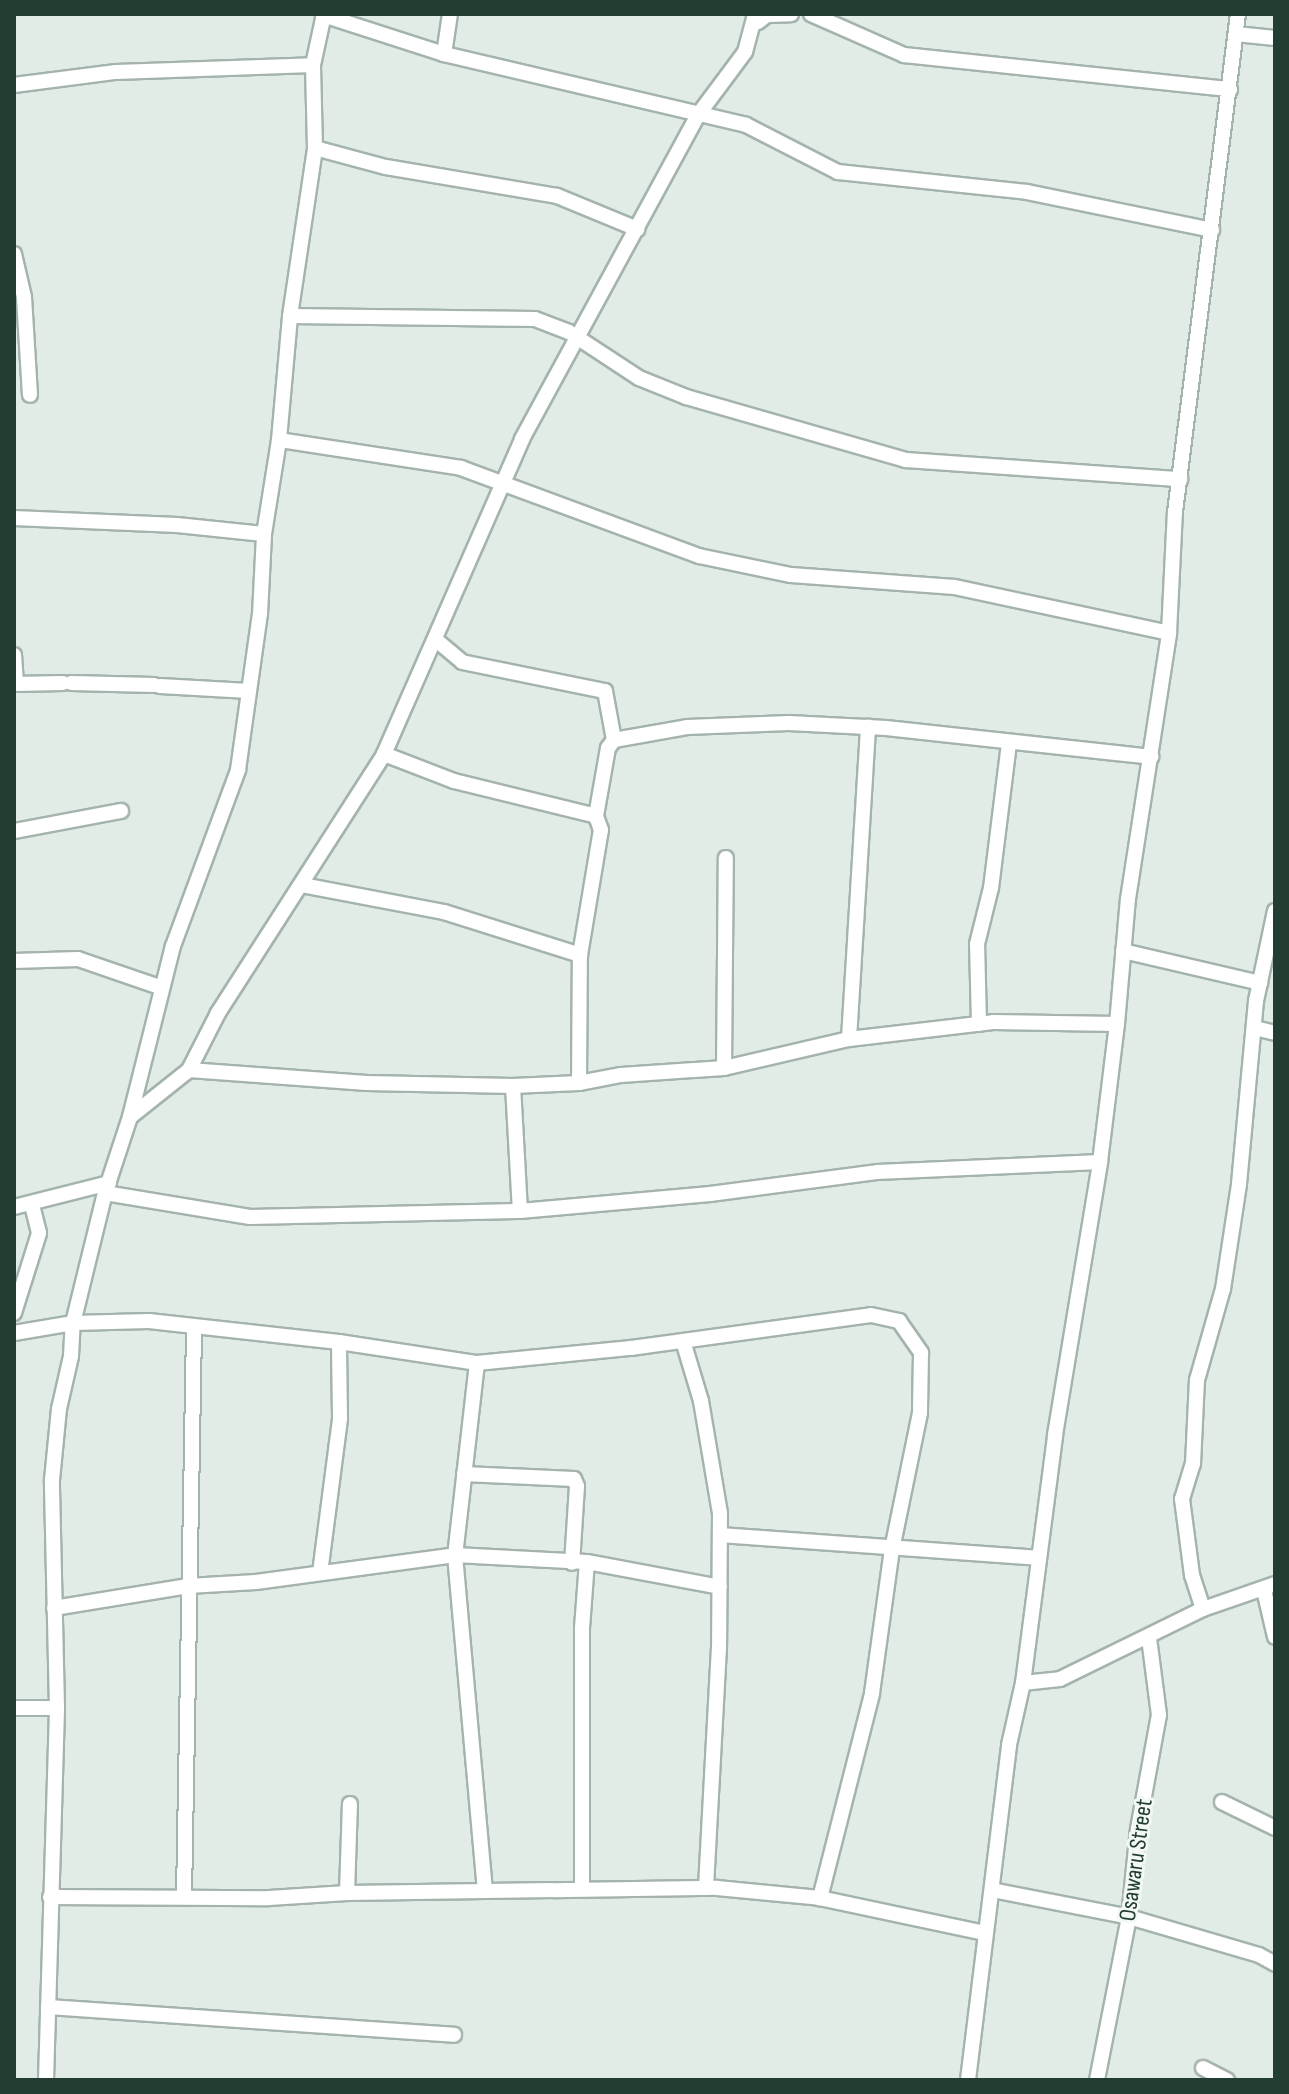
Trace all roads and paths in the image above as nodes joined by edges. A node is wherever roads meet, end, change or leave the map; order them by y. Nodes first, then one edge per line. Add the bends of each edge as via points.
1 (324, 14) edge
2 (450, 14) edge
3 (791, 14) edge
4 (811, 14) edge
5 (1238, 14) edge
6 (756, 15) edge
7 (1236, 34) junction
8 (1275, 38) edge
9 (444, 54) junction
10 (313, 65) junction
11 (14, 85) edge
12 (1230, 89) junction
13 (698, 115) junction
14 (315, 148) junction
15 (637, 229) junction
16 (1212, 230) junction
17 (14, 254) edge
18 (290, 316) junction
19 (577, 338) junction
20 (30, 395) dead end
21 (279, 440) junction
22 (1180, 479) junction
23 (501, 480) junction
24 (14, 518) edge
25 (264, 534) junction
26 (1169, 633) junction
27 (435, 639) junction
28 (14, 655) edge
29 (15, 683) edge
30 (249, 691) junction
31 (868, 727) junction
32 (614, 740) junction
33 (1009, 744) junction
34 (384, 754) junction
35 (1151, 757) junction
36 (121, 811) dead end
37 (596, 816) junction
38 (14, 831) edge
39 (726, 858) dead end
40 (302, 885) junction
41 (1275, 911) edge
42 (1123, 951) junction
43 (580, 955) junction
44 (14, 961) edge
45 (1260, 983) junction
46 (162, 988) junction
47 (979, 1024) junction
48 (1117, 1024) junction
49 (1255, 1028) junction
50 (1275, 1033) edge
51 (849, 1039) junction
52 (724, 1068) junction
53 (189, 1070) junction
54 (579, 1083) junction
55 (513, 1086) junction
56 (130, 1117) junction
57 (1100, 1162) junction
58 (107, 1188) junction
59 (32, 1204) junction
60 (14, 1207) edge
61 (520, 1211) junction
62 (14, 1313) edge
63 (73, 1323) junction
64 (194, 1327) junction
65 (14, 1333) edge
66 (683, 1341) junction
67 (339, 1342) junction
68 (477, 1363) junction
69 (464, 1474) junction
70 (720, 1535) junction
71 (892, 1549) junction
72 (455, 1555) junction
73 (1037, 1558) junction
74 (580, 1562) junction
75 (320, 1573) junction
76 (188, 1586) junction
77 (720, 1587) junction
78 (1269, 1587) edge
79 (54, 1608) junction
80 (1203, 1609) junction
81 (1275, 1637) edge
82 (1149, 1638) junction
83 (1023, 1683) junction
84 (14, 1708) edge
85 (57, 1708) junction
86 (1222, 1802) dead end
87 (350, 1804) dead end
88 (1275, 1828) edge
89 (706, 1888) junction
90 (582, 1889) junction
91 (992, 1890) junction
92 (485, 1891) junction
93 (347, 1893) junction
94 (50, 1897) junction
95 (184, 1897) junction
96 (820, 1898) junction
97 (1129, 1917) junction
98 (984, 1933) junction
99 (1275, 1964) edge
100 (48, 2007) junction
101 (454, 2035) dead end
102 (1203, 2068) dead end
103 (46, 2080) edge
104 (970, 2080) edge
105 (1097, 2080) edge
106 (1227, 2080) edge

1 - 9 street
1 - 10 street
2 - 9 street
3 - 6 street via 767,15 758,22
4 - 12 street via 904,55
5 - 7 street
6 - 13 street via 745,52
7 - 8 street
7 - 12 street
9 - 13 street
10 - 11 street via 116,72
10 - 14 street
12 - 16 street
13 - 15 street
13 - 16 street via 746,125 838,172 1027,192
14 - 15 street via 386,167 557,196
14 - 18 street
15 - 19 street
16 - 22 street
17 - 20 street via 24,297
18 - 19 street via 535,319
18 - 21 street
19 - 22 street via 616,366 686,397 906,460
19 - 23 street
21 - 23 street via 391,454
21 - 25 street
22 - 26 street
23 - 26 street via 699,556 791,575 955,587
23 - 27 street
24 - 25 street
25 - 30 street
26 - 35 street
27 - 32 street via 462,662 605,691
27 - 34 street
28 - 29 street
29 - 30 street
30 - 46 street via 238,770
31 - 32 street via 687,727
31 - 33 street
31 - 51 street
32 - 37 street
33 - 35 street
33 - 47 street via 991,888 977,944
34 - 37 street via 454,781
34 - 40 street
35 - 42 street
36 - 38 street
37 - 43 street via 601,830
39 - 52 street
40 - 43 street via 444,912
40 - 53 street via 218,1013
41 - 45 street
42 - 45 street
42 - 48 street
43 - 54 street
44 - 46 street via 78,959
45 - 49 street
46 - 56 street
47 - 48 street
47 - 51 street
48 - 57 street
49 - 50 street
49 - 80 street via 1223,1289 1197,1380 1193,1464 1182,1499 1192,1575
51 - 52 street
52 - 54 street
53 - 55 street via 367,1083
53 - 56 street
54 - 55 street
55 - 61 street
56 - 58 street
57 - 61 street via 877,1172
57 - 73 street
58 - 59 street
58 - 61 street via 250,1217
58 - 63 street
59 - 60 street
59 - 62 street via 39,1233
63 - 64 street via 149,1321
63 - 65 street
63 - 79 street via 52,1480
64 - 67 street
64 - 76 street
66 - 68 street
66 - 70 street via 701,1401
66 - 71 street via 871,1315 899,1321 921,1353 920,1413
67 - 68 street
67 - 75 street via 340,1418
68 - 69 street
69 - 72 street
69 - 74 street via 574,1479
70 - 71 street
70 - 77 street
71 - 73 street
71 - 96 street via 872,1694
72 - 74 street
72 - 75 street
72 - 92 street
73 - 83 street
74 - 77 street
74 - 90 street
75 - 76 street
76 - 79 street
76 - 95 street
77 - 89 street
78 - 80 street
78 - 81 street
79 - 85 street
80 - 82 street
82 - 83 street via 1060,1679
82 - 97 street, Osawaru Street via 1159,1715 1138,1829
83 - 91 street via 1009,1745
84 - 85 street
85 - 94 street
86 - 88 street
87 - 93 street
89 - 90 street
89 - 96 street
90 - 92 street
91 - 97 street
91 - 98 street
92 - 93 street
93 - 95 street
94 - 95 street
94 - 100 street
96 - 98 street
97 - 99 street
97 - 105 street, Osawaru Street
98 - 104 street
100 - 101 street
100 - 103 street
102 - 106 street

